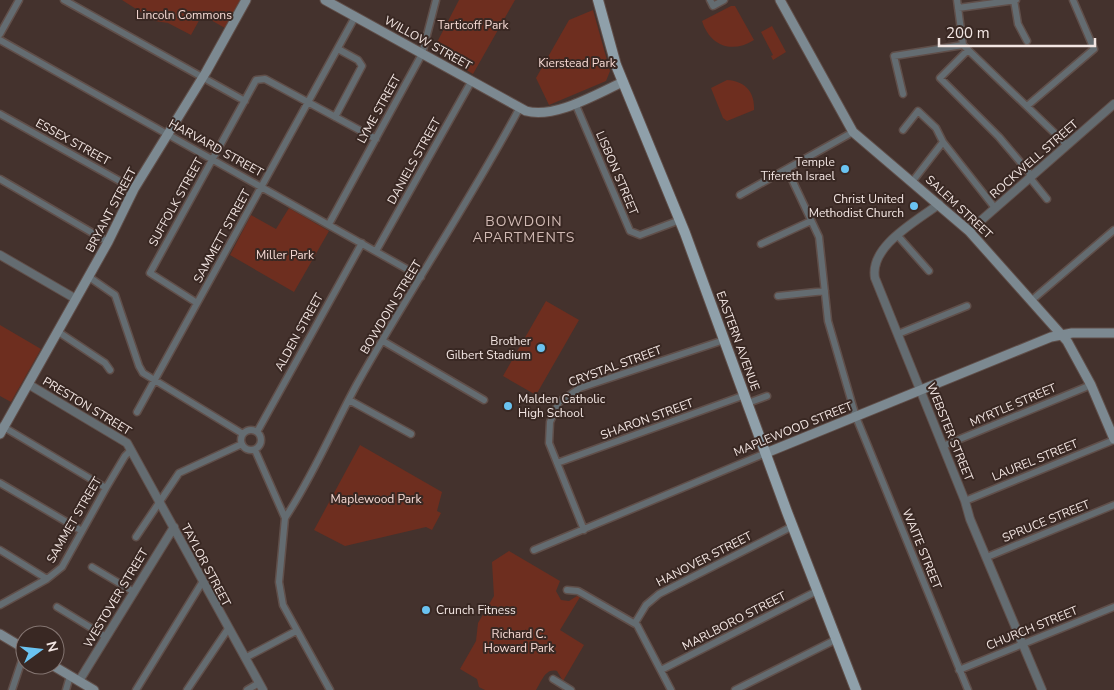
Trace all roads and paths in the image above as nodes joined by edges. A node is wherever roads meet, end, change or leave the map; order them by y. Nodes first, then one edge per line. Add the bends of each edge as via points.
1 (19, 0) edge
2 (64, 0) edge
3 (246, 0) edge
4 (325, 0) edge
5 (436, 0) edge
6 (598, 0) edge
7 (724, 0) edge
8 (780, 0) edge
9 (957, 0) edge
10 (1015, 0) edge
11 (1072, 0) edge
12 (712, 3) edge
13 (958, 8) junction
14 (355, 17) junction
15 (0, 34) edge
16 (0, 40) edge
17 (1027, 41) dead end
18 (965, 48) junction
19 (338, 49) junction
20 (422, 54) junction
21 (203, 76) junction
22 (471, 82) junction
23 (623, 82) junction
24 (903, 94) dead end
25 (245, 101) junction
26 (309, 103) junction
27 (575, 103) junction
28 (1114, 104) edge
29 (1027, 106) junction
30 (519, 109) junction
31 (0, 114) edge
32 (336, 117) junction
33 (902, 130) dead end
34 (853, 132) junction
35 (168, 135) junction
36 (376, 140) junction
37 (943, 142) junction
38 (1067, 145) junction
39 (212, 160) junction
40 (787, 169) junction
41 (1031, 177) junction
42 (0, 179) edge
43 (912, 182) junction
44 (263, 187) junction
45 (134, 189) junction
46 (740, 195) dead end
47 (1047, 199) dead end
48 (939, 204) junction
49 (995, 208) junction
50 (680, 220) junction
51 (811, 221) junction
52 (329, 224) junction
53 (1114, 230) edge
54 (969, 231) junction
55 (898, 236) junction
56 (108, 242) junction
57 (362, 243) junction
58 (761, 244) dead end
59 (376, 251) junction
60 (0, 255) edge
61 (929, 271) dead end
62 (89, 277) junction
63 (421, 277) junction
64 (825, 291) junction
65 (778, 296) dead end
66 (76, 300) junction
67 (1032, 300) junction
68 (197, 302) junction
69 (967, 306) dead end
70 (57, 331) junction
71 (1114, 333) edge
72 (898, 334) junction
73 (1062, 334) junction
74 (724, 340) junction
75 (383, 341) junction
76 (110, 370) dead end
77 (154, 380) junction
78 (28, 384) junction
79 (1091, 385) junction
80 (921, 390) junction
81 (767, 396) dead end
82 (746, 399) junction
83 (348, 400) junction
84 (484, 400) dead end
85 (137, 412) dead end
86 (856, 417) junction
87 (1, 429) edge
88 (257, 432) junction
89 (243, 434) junction
90 (411, 434) dead end
91 (1114, 440) edge
92 (242, 444) junction
93 (943, 446) junction
94 (131, 450) junction
95 (255, 450) junction
96 (766, 453) junction
97 (556, 464) junction
98 (0, 483) edge
99 (106, 488) junction
100 (965, 501) junction
101 (160, 502) junction
102 (1114, 505) edge
103 (285, 518) junction
104 (793, 526) junction
105 (174, 527) junction
106 (584, 530) junction
107 (82, 531) junction
108 (136, 537) dead end
109 (0, 550) edge
110 (534, 550) dead end
111 (987, 558) junction
112 (92, 567) dead end
113 (47, 579) junction
114 (203, 582) junction
115 (567, 590) dead end
116 (134, 592) junction
117 (817, 592) junction
118 (0, 605) edge
119 (57, 607) dead end
120 (1114, 607) edge
121 (635, 623) junction
122 (228, 629) junction
123 (296, 631) junction
124 (0, 634) edge
125 (106, 637) junction
126 (837, 639) junction
127 (1024, 643) junction
128 (15, 644) edge
129 (245, 658) junction
130 (661, 670) junction
131 (960, 670) junction
132 (65, 673) edge
133 (17, 675) edge
134 (70, 676) junction
135 (553, 680) dead end
136 (79, 682) junction
137 (261, 687) edge
138 (12, 690) edge
139 (66, 690) edge
140 (94, 690) edge
141 (136, 690) edge
142 (187, 690) edge
143 (247, 690) edge
144 (330, 690) edge
145 (572, 690) edge
146 (671, 690) edge
147 (735, 690) edge
148 (856, 690) edge
149 (968, 690) edge
150 (1042, 690) edge

1 - 15 street
2 - 21 street
3 - 21 main road, BRYANT STREET
4 - 14 main road, WILLOW STREET
5 - 20 street, LYME STREET
6 - 23 main road, EASTERN AVENUE
7 - 12 street
8 - 34 main road, SALEM STREET
9 - 13 street
10 - 13 street
10 - 17 street via 1018,24
11 - 29 street via 1094,49
13 - 18 street
14 - 19 street, SAMMETT STREET
14 - 20 main road, WILLOW STREET
16 - 35 street, HARVARD STREET
18 - 24 street via 894,56
18 - 29 street
18 - 41 street via 940,78 999,137
19 - 26 street, SAMMETT STREET
19 - 32 street via 358,60 362,66
20 - 22 main road, WILLOW STREET
20 - 36 street, LYME STREET
21 - 25 street
21 - 35 main road, BRYANT STREET
22 - 30 main road, WILLOW STREET
22 - 59 street, DANIELS STREET
23 - 27 main road
23 - 50 main road, EASTERN AVENUE
25 - 26 street, SUFFOLK STREET via 255,82 262,78
25 - 39 street, SUFFOLK STREET
26 - 32 street, SUFFOLK STREET
26 - 44 street, SAMMETT STREET
27 - 30 main road via 544,113
27 - 50 street, LISBON STREET via 630,231 640,234
28 - 38 street, ROCKWELL STREET
29 - 38 street
30 - 63 street, BOWDOIN STREET
31 - 45 street, ESSEX STREET
32 - 36 street, SUFFOLK STREET
33 - 37 street via 918,111 936,128
34 - 40 street
34 - 43 main road, SALEM STREET
35 - 39 street, HARVARD STREET
35 - 45 main road, BRYANT STREET
36 - 52 street, LYME STREET
37 - 43 street
37 - 49 street
38 - 41 street, ROCKWELL STREET
39 - 44 street, HARVARD STREET
39 - 68 street, SUFFOLK STREET via 150,273
40 - 46 street
40 - 51 street, WAITE STREET
41 - 47 street
41 - 49 street, ROCKWELL STREET
42 - 56 street
43 - 48 main road, SALEM STREET
44 - 52 street, HARVARD STREET
44 - 68 street, SAMMETT STREET
45 - 56 main road, BRYANT STREET
48 - 54 main road, SALEM STREET
48 - 55 street, WEBSTER STREET
49 - 54 street, ROCKWELL STREET
50 - 74 main road, EASTERN AVENUE
51 - 58 street
51 - 64 street, WAITE STREET via 820,241
52 - 57 street, HARVARD STREET
53 - 67 street
54 - 67 main road, SALEM STREET
55 - 61 street
55 - 72 street, WEBSTER STREET via 880,252 874,272
56 - 62 main road, BRYANT STREET
57 - 59 street, HARVARD STREET
57 - 88 street, ALDEN STREET
59 - 63 street, HARVARD STREET
60 - 66 street
62 - 66 main road, BRYANT STREET
62 - 77 street via 114,293 139,366
63 - 75 street, BOWDOIN STREET
64 - 65 street
64 - 86 street, WAITE STREET via 829,326
66 - 70 main road, BRYANT STREET
67 - 73 main road, SALEM STREET
68 - 77 street, SAMMETT STREET
69 - 72 street
70 - 76 street via 105,363
70 - 78 main road, BRYANT STREET
71 - 73 main road
72 - 80 street, WEBSTER STREET
73 - 79 main road, SALEM STREET
73 - 80 main road, MAPLEWOOD STREET
74 - 82 main road, EASTERN AVENUE
74 - 97 street, CRYSTAL STREET via 571,392 559,402 550,422 549,442
75 - 83 street, BOWDOIN STREET
75 - 84 street
77 - 85 street, SAMMETT STREET
77 - 89 street
78 - 87 main road, BRYANT STREET
78 - 94 street, PRESTON STREET via 125,441
79 - 91 main road, SALEM STREET
79 - 93 street, MYRTLE STREET
80 - 86 main road, MAPLEWOOD STREET
80 - 93 street, WEBSTER STREET
81 - 82 street, SHARON STREET
82 - 96 main road, EASTERN AVENUE
82 - 97 street, SHARON STREET
83 - 90 street
83 - 103 street, BOWDOIN STREET
86 - 96 main road, MAPLEWOOD STREET
86 - 131 street, WAITE STREET
87 - 99 street
88 - 89 street
88 - 95 street via 261,440
89 - 92 street
91 - 100 street, LAUREL STREET
92 - 95 street via 247,450
92 - 101 street via 179,473
93 - 100 street, WEBSTER STREET
94 - 99 street, SAMMET STREET
94 - 101 street, TAYLOR STREET
95 - 103 street
96 - 104 main road, EASTERN AVENUE
96 - 106 street, MAPLEWOOD STREET
97 - 106 street, CRYSTAL STREET
98 - 107 street
99 - 107 street, SAMMET STREET
100 - 111 street, WEBSTER STREET
101 - 105 street, TAYLOR STREET
101 - 108 street
102 - 111 street, SPRUCE STREET
103 - 123 street via 280,589 283,606
104 - 117 main road, EASTERN AVENUE
104 - 121 street, HANOVER STREET via 659,594 646,605
105 - 114 street, TAYLOR STREET
105 - 116 street, WESTOVER STREET
106 - 110 street, MAPLEWOOD STREET
107 - 113 street, SAMMET STREET via 62,567
109 - 113 street
111 - 127 street, WEBSTER STREET
112 - 116 street
113 - 118 street, SAMMET STREET
114 - 122 street, TAYLOR STREET
114 - 141 street
115 - 121 street via 578,591
116 - 125 street, WESTOVER STREET
117 - 126 main road, EASTERN AVENUE
117 - 130 street, MARLBORO STREET
119 - 125 street
120 - 127 street, CHURCH STREET
121 - 130 street
122 - 129 street, TAYLOR STREET
122 - 142 street
123 - 129 street
123 - 144 street
124 - 128 main road
125 - 136 street, WESTOVER STREET
126 - 147 street
126 - 148 main road, EASTERN AVENUE
127 - 131 street, CHURCH STREET
127 - 150 street, WEBSTER STREET
129 - 137 street, TAYLOR STREET
130 - 146 street
131 - 149 street, WAITE STREET
132 - 134 main road
133 - 138 street
134 - 136 main road
134 - 139 street
135 - 145 street
136 - 140 main road
137 - 143 street

